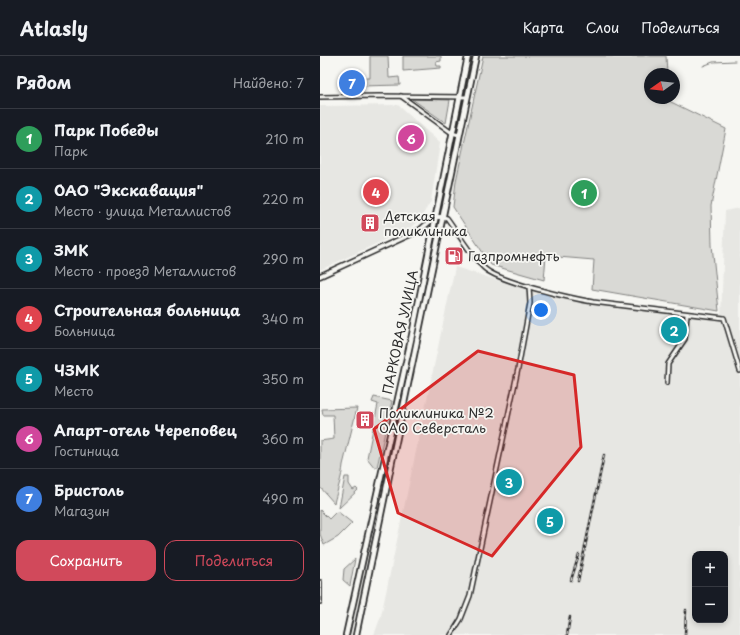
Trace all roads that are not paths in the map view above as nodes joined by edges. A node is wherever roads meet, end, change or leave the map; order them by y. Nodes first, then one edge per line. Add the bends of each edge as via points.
1 (468, 56) edge
2 (476, 56) edge
3 (401, 96) junction
4 (460, 96) junction
5 (320, 97) edge
6 (467, 97) junction
7 (452, 133) junction
8 (459, 135) junction
9 (435, 216) junction
10 (443, 217) junction
11 (320, 276) edge
12 (530, 286) junction
13 (687, 314) junction
14 (740, 353) edge
15 (734, 354) junction
16 (740, 372) edge
17 (667, 383) dead end
18 (320, 582) edge
19 (320, 602) edge
20 (346, 635) edge
21 (356, 635) edge
22 (451, 635) edge

1 - 4 main road, ПАРКОВАЯ УЛИЦА
2 - 6 main road, ПАРКОВАЯ УЛИЦА
3 - 4 street
3 - 5 street
3 - 7 street
4 - 6 street
4 - 7 main road, ПАРКОВАЯ УЛИЦА
6 - 8 main road, ПАРКОВАЯ УЛИЦА
7 - 8 street
7 - 9 main road, ПАРКОВАЯ УЛИЦА
8 - 10 main road, ПАРКОВАЯ УЛИЦА
9 - 10 street
9 - 11 street via 420,230
9 - 20 main road, ПАРКОВАЯ УЛИЦА via 412,335
10 - 12 street via 447,218 483,267 495,275
10 - 21 main road, ПАРКОВАЯ УЛИЦА
12 - 13 street via 593,302
12 - 22 street via 530,303 518,368 470,596
13 - 15 street via 724,318
13 - 17 street via 684,339 668,364
14 - 15 street
15 - 16 street
18 - 19 street

